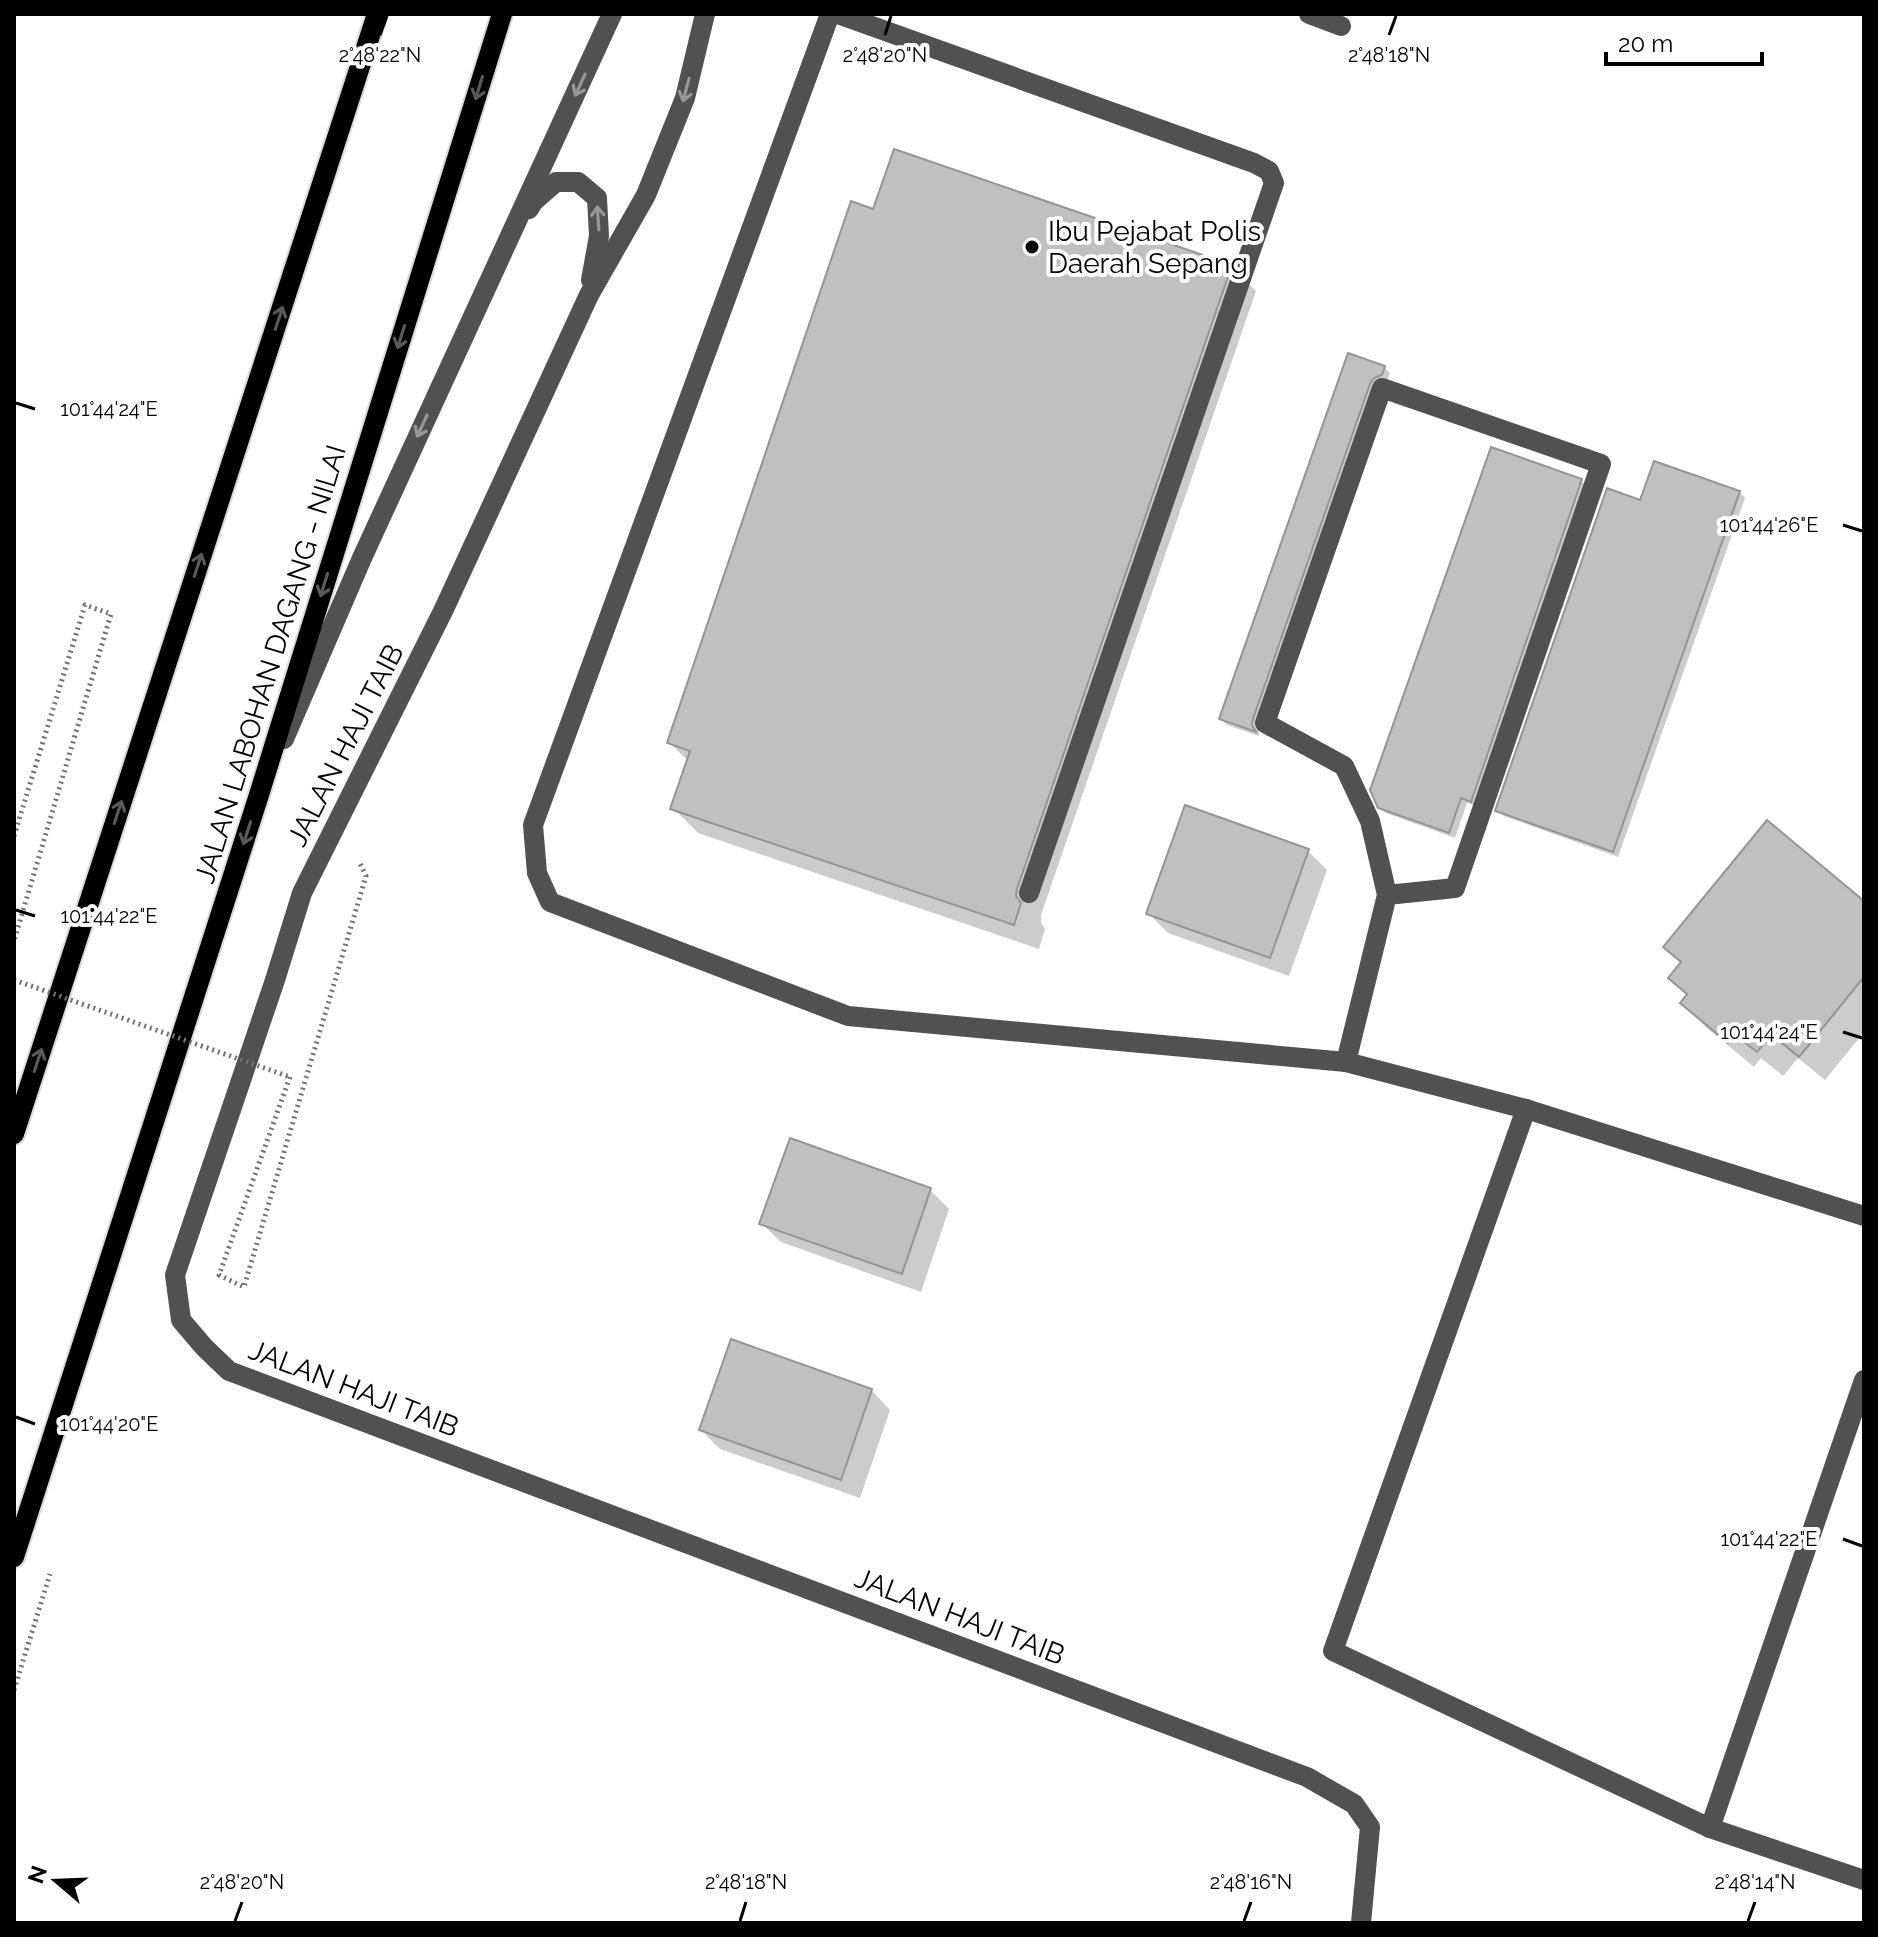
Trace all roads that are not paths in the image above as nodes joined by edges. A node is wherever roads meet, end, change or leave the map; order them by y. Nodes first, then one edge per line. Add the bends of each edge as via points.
1 (377, 14) edge
2 (502, 14) edge
3 (612, 14) edge
4 (705, 14) edge
5 (830, 14) edge
6 (838, 14) edge
7 (1309, 14) edge
8 (1341, 26) dead end
9 (490, 278) junction
10 (589, 295) junction
11 (258, 798) junction
12 (1029, 893) dead end
13 (1387, 895) junction
14 (1346, 1062) junction
15 (1526, 1109) junction
16 (14, 1134) edge
17 (1864, 1216) edge
18 (1864, 1380) edge
19 (14, 1557) edge
20 (1710, 1828) junction
21 (1864, 1880) edge
22 (1361, 1923) edge

16 -> 1 main road
2 -> 11 main road, JALAN LABOHAN DAGANG ‒ NILAI
3 -> 9 street
4 -> 10 street via 685,98 646,195
5 - 14 street via 533,825 537,873 550,902 848,1016
6 - 12 street via 1254,163 1269,171 1274,183
7 - 8 street
10 -> 9 street via 599,236 597,198 578,182 556,182 533,202
9 -> 11 street
10 - 22 street, JALAN HAJI TAIB via 444,609 302,893 175,1275 181,1320 229,1371 1307,1777 1354,1804 1370,1827
11 -> 19 main road, JALAN LABOHAN DAGANG ‒ NILAI
13 - 13 street via 1370,821 1344,766 1265,723 1382,388 1601,464 1455,888
13 - 14 street
14 - 15 street
15 - 17 street
15 - 20 street via 1333,1651
18 - 20 street
20 - 21 street

